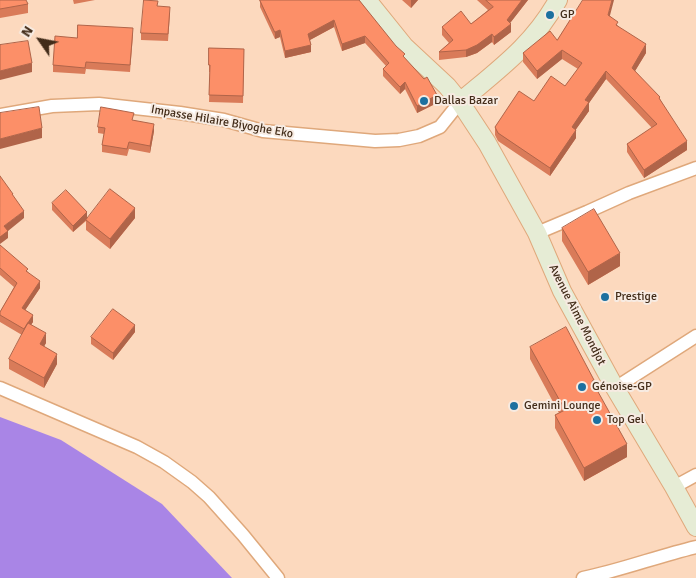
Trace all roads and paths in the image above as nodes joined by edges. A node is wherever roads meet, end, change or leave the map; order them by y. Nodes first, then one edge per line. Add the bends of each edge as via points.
1 (367, 0) edge
2 (558, 0) edge
3 (460, 102) junction
4 (0, 116) edge
5 (696, 168) edge
6 (537, 232) junction
7 (696, 336) edge
8 (0, 388) edge
9 (615, 388) junction
10 (696, 474) edge
11 (674, 487) junction
12 (696, 527) edge
13 (696, 547) edge
14 (278, 578) edge
15 (583, 578) edge

1 - 3 main road, Avenue Aime Mondjot via 404,46
2 - 3 main road via 531,39
3 - 4 street, Impasse Hilaire Biyoghe Eko via 440,127 419,136 375,141 263,131 224,120 100,104 52,106
3 - 6 main road, Avenue Aime Mondjot
5 - 6 street
6 - 9 main road, Avenue Aime Mondjot via 562,291
7 - 9 street
8 - 14 street via 137,447 164,462 209,497
9 - 11 main road, Avenue Aime Mondjot
10 - 11 street
11 - 12 main road, Avenue Aime Mondjot
13 - 15 street

